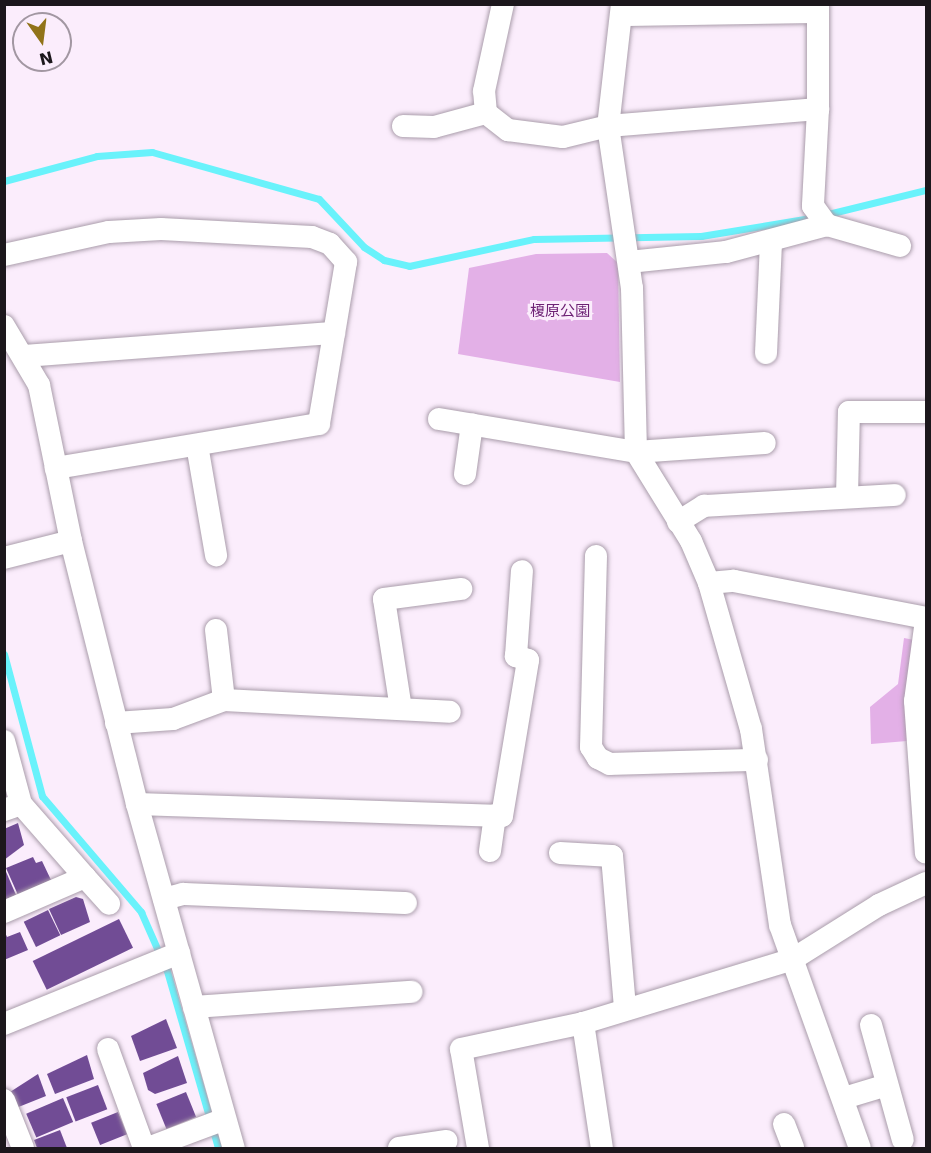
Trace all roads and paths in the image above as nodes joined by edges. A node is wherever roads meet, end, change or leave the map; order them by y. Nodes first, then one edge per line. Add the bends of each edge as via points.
1 (503, 4) edge
2 (818, 8) edge
3 (622, 10) edge
4 (818, 110) junction
5 (486, 113) junction
6 (403, 126) dead end
7 (608, 126) junction
8 (824, 220) junction
9 (771, 242) junction
10 (627, 246) junction
11 (900, 246) dead end
12 (4, 255) edge
13 (4, 326) edge
14 (334, 333) junction
15 (766, 353) dead end
16 (25, 357) junction
17 (927, 412) edge
18 (439, 419) dead end
19 (471, 424) junction
20 (765, 442) dead end
21 (197, 444) junction
22 (636, 452) junction
23 (56, 468) junction
24 (465, 474) dead end
25 (895, 495) dead end
26 (847, 497) junction
27 (678, 522) junction
28 (71, 541) junction
29 (216, 555) dead end
30 (596, 556) dead end
31 (4, 558) edge
32 (522, 571) dead end
33 (709, 583) junction
34 (461, 589) dead end
35 (927, 619) edge
36 (216, 630) dead end
37 (224, 700) junction
38 (401, 709) junction
39 (450, 712) dead end
40 (117, 723) junction
41 (4, 741) edge
42 (757, 760) junction
43 (137, 804) junction
44 (13, 807) edge
45 (495, 815) junction
46 (490, 850) dead end
47 (560, 853) dead end
48 (927, 853) edge
49 (85, 877) junction
50 (927, 883) edge
51 (164, 899) junction
52 (406, 903) dead end
53 (109, 904) dead end
54 (4, 912) edge
55 (179, 954) junction
56 (793, 959) junction
57 (411, 992) dead end
58 (194, 1007) junction
59 (625, 1009) junction
60 (583, 1023) junction
61 (4, 1024) edge
62 (871, 1025) dead end
63 (108, 1049) dead end
64 (887, 1085) junction
65 (844, 1098) junction
66 (4, 1100) edge
67 (225, 1119) junction
68 (784, 1124) dead end
69 (903, 1140) dead end
70 (446, 1141) dead end
71 (23, 1149) edge
72 (146, 1149) edge
73 (234, 1149) edge
74 (399, 1149) edge
75 (478, 1149) edge
76 (602, 1149) edge
77 (793, 1149) edge
78 (860, 1149) edge

1 - 5 street via 484,91
2 - 3 street
2 - 4 street
3 - 7 street
4 - 7 street
4 - 8 street via 813,206
5 - 6 street via 434,127
5 - 7 street via 508,130 563,137
7 - 10 street
8 - 9 street
8 - 11 street
9 - 10 street
9 - 15 street
10 - 22 street
12 - 14 street via 109,232 161,228 312,237 330,244 346,262
13 - 16 street
14 - 16 street
14 - 21 street via 319,424
16 - 23 street via 39,385
17 - 26 street via 849,412
18 - 19 street
19 - 22 street
19 - 24 street
20 - 22 street
21 - 23 street
21 - 29 street
22 - 27 street
23 - 28 street
25 - 26 street
26 - 27 street via 704,506
27 - 33 street
28 - 31 street
28 - 40 street
30 - 42 street via 591,747 598,758 610,764
32 - 45 street via 516,656 528,660 502,816
33 - 35 street via 734,581
33 - 42 street
34 - 38 street via 384,599
35 - 48 street via 915,701
36 - 37 street
37 - 38 street
37 - 40 street via 173,719
38 - 39 street
40 - 43 street
41 - 44 street
42 - 56 street via 780,926
43 - 45 street
43 - 51 street
44 - 49 street
45 - 46 street
47 - 59 street via 612,856
49 - 53 street
49 - 54 street
50 - 56 street via 879,905
51 - 52 street via 183,894
51 - 55 street
55 - 58 street
55 - 61 street
56 - 59 street
56 - 65 street
57 - 58 street
58 - 67 street
59 - 60 street
60 - 75 street via 461,1049
60 - 76 street
62 - 64 street
63 - 72 street
64 - 65 street
64 - 69 street
65 - 78 street
66 - 71 street
67 - 72 street
67 - 73 street
68 - 77 street
70 - 74 street

